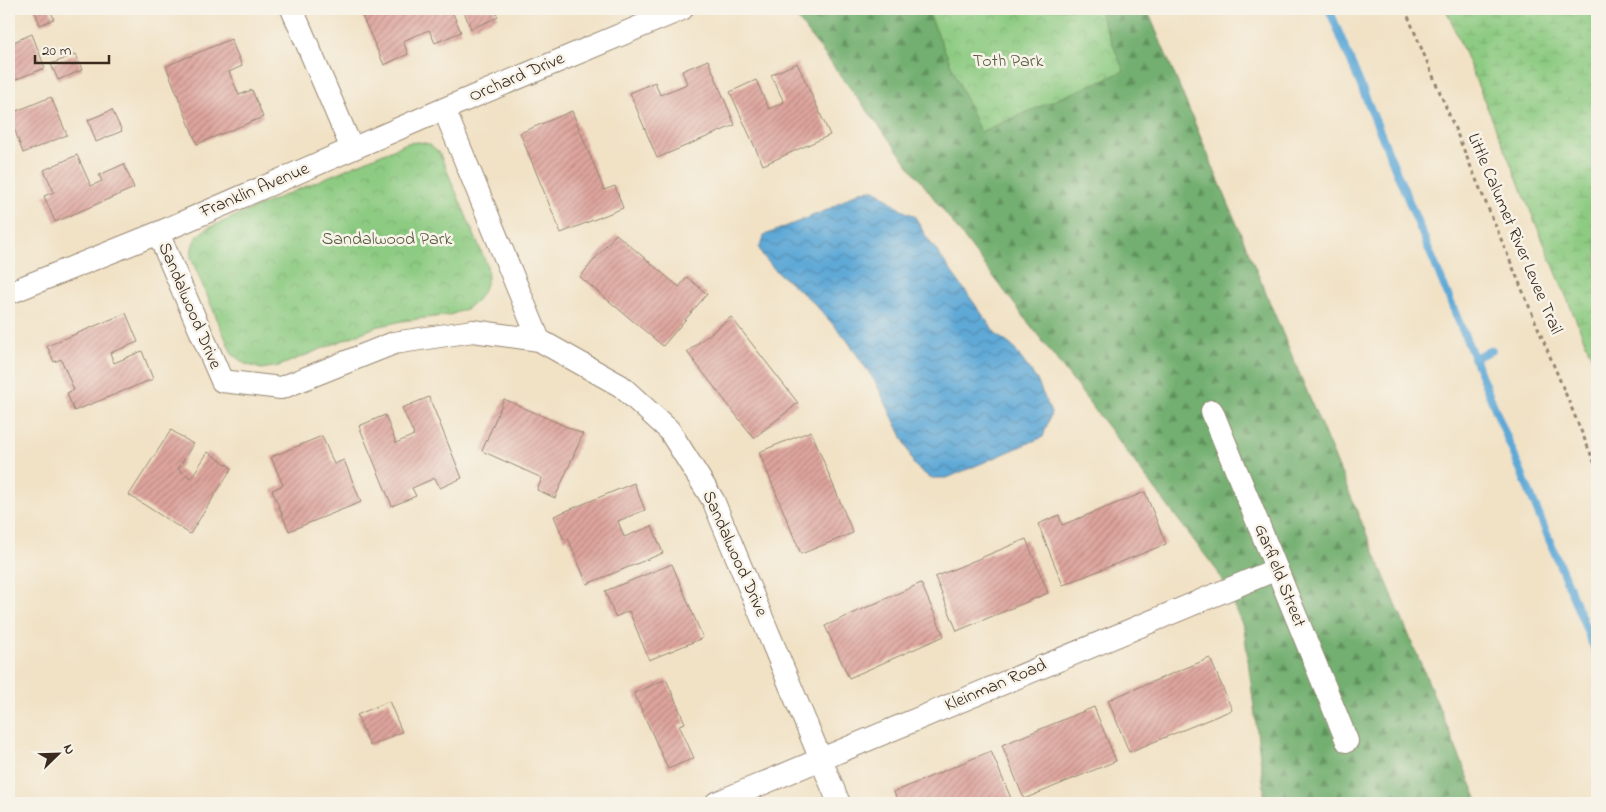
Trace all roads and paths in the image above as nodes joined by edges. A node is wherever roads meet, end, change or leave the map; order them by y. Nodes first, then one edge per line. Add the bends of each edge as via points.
1 (292, 9) edge
2 (682, 9) edge
3 (1405, 9) edge
4 (444, 109) junction
5 (352, 148) junction
6 (158, 233) junction
7 (10, 290) edge
8 (539, 340) junction
9 (1212, 411) dead end
10 (1597, 469) edge
11 (1276, 569) junction
12 (1347, 741) dead end
13 (821, 759) junction
14 (716, 803) edge
15 (839, 803) edge

1 - 5 street
2 - 4 street, Orchard Drive
3 - 10 path, Little Calumet River Levee Trail
4 - 5 street, Orchard Drive
4 - 8 street
5 - 6 street, Franklin Avenue
6 - 7 street, Franklin Avenue
6 - 8 street, Sandalwood Drive via 222,381 281,388 394,343 473,331
8 - 13 street, Sandalwood Drive via 621,386 669,430 713,500
9 - 11 street, Garfield Street
11 - 12 street, Garfield Street
11 - 13 street, Kleinman Road
13 - 14 street, Kleinman Road
13 - 15 street, Sandalwood Drive

